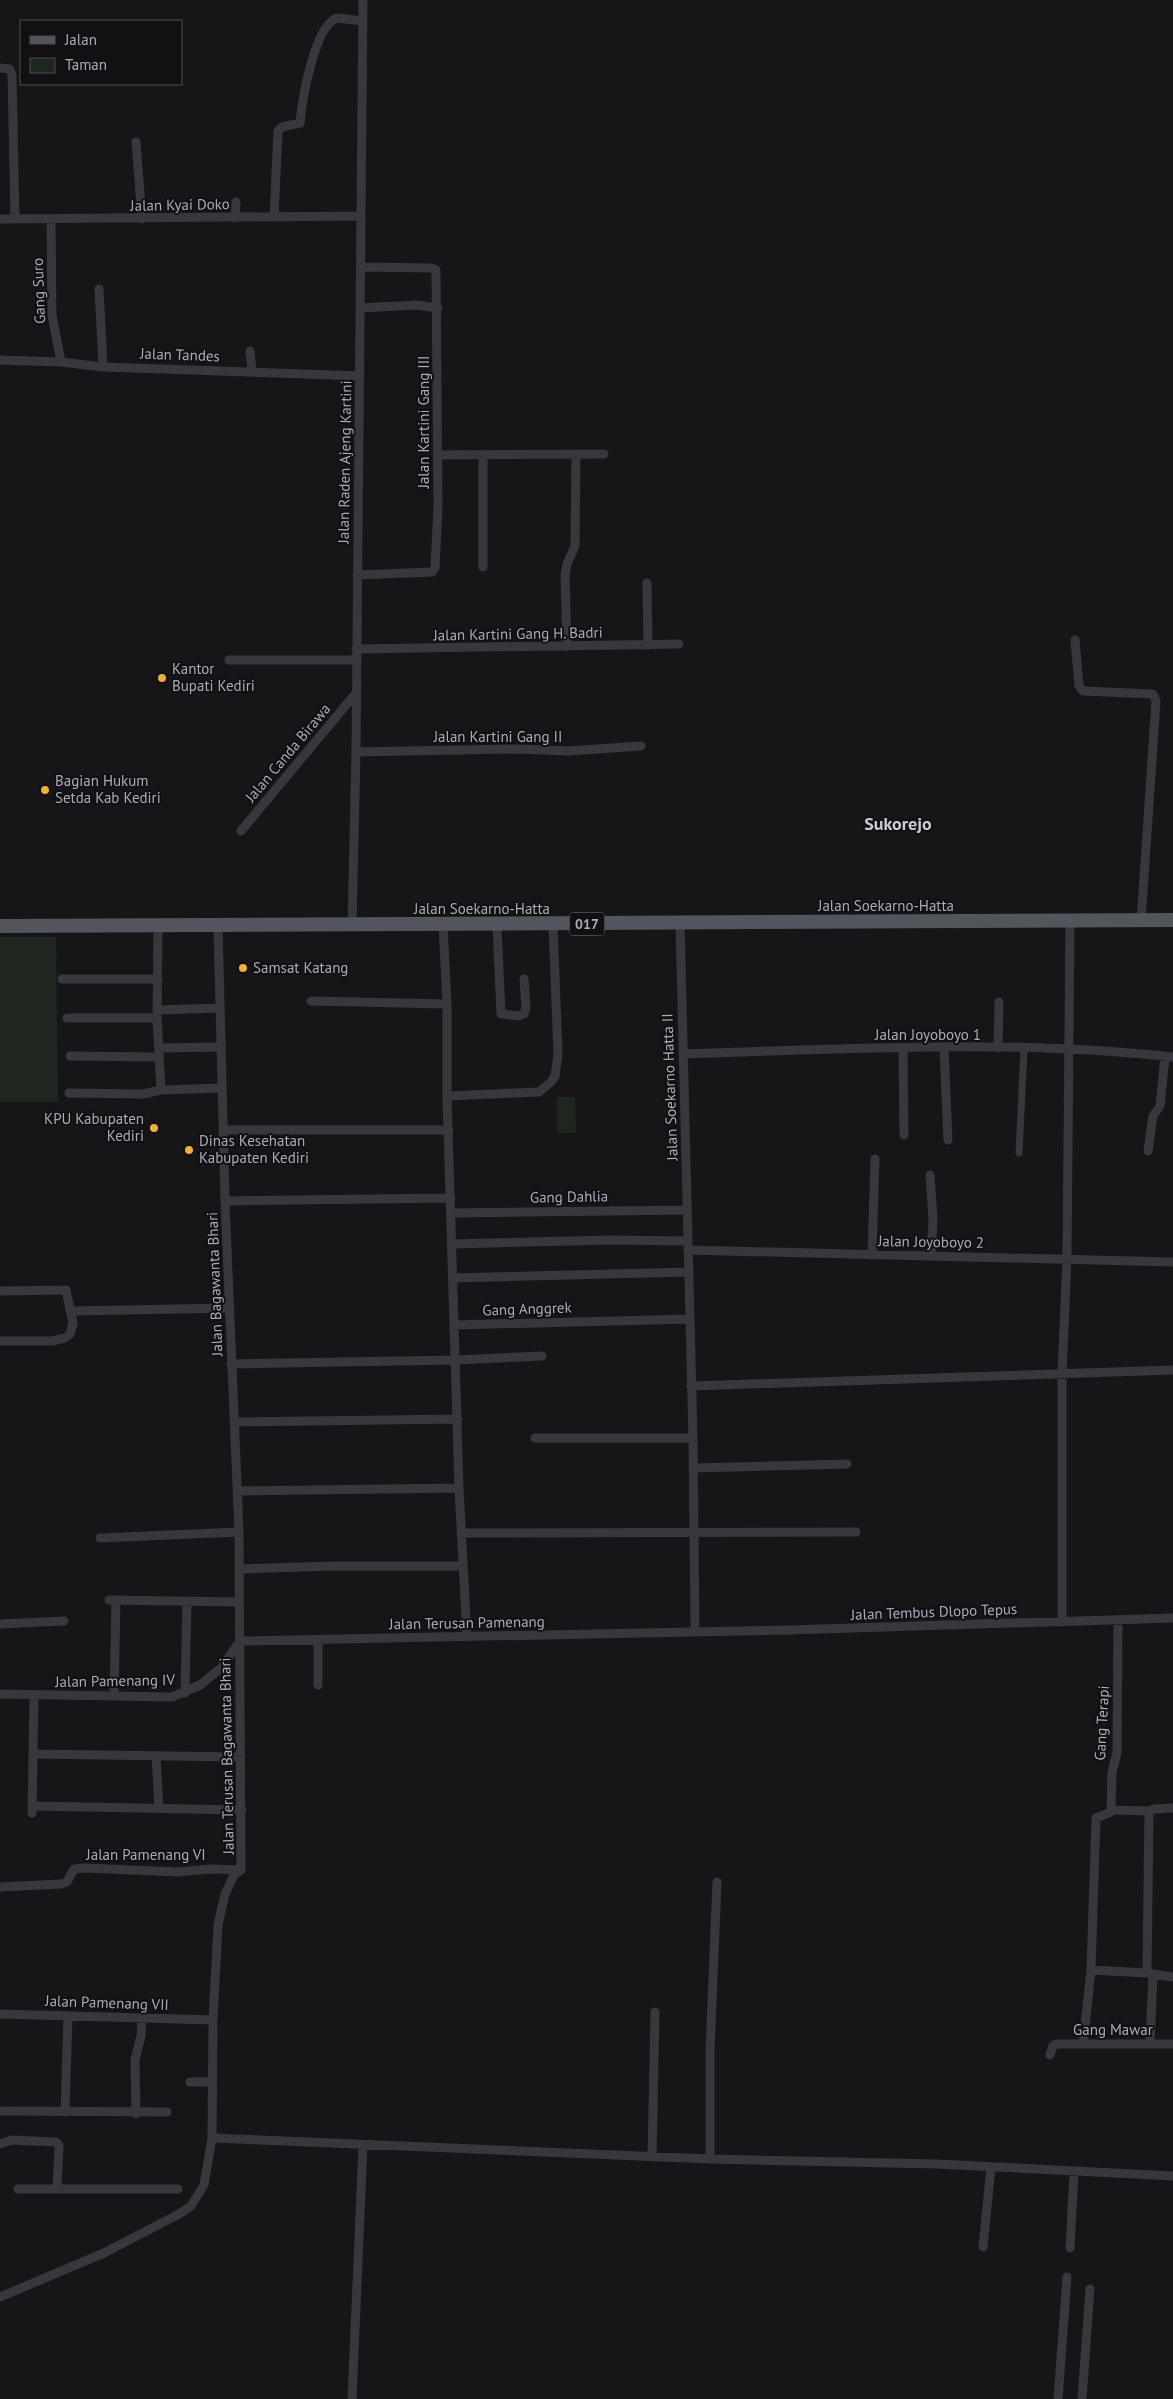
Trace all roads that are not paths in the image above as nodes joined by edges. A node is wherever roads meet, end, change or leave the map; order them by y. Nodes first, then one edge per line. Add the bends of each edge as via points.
1 (363, 0) edge
2 (363, 21) junction
3 (0, 68) edge
4 (136, 142) dead end
5 (236, 202) dead end
6 (360, 216) junction
7 (274, 217) junction
8 (0, 218) edge
9 (235, 218) junction
10 (15, 219) junction
11 (51, 219) junction
12 (142, 219) junction
13 (362, 267) junction
14 (99, 289) dead end
15 (360, 308) junction
16 (438, 308) junction
17 (250, 350) dead end
18 (0, 360) edge
19 (61, 362) junction
20 (103, 367) junction
21 (252, 371) junction
22 (360, 376) junction
23 (604, 454) dead end
24 (438, 455) junction
25 (483, 455) junction
26 (576, 455) junction
27 (483, 567) dead end
28 (357, 575) junction
29 (647, 583) dead end
30 (1075, 640) dead end
31 (679, 644) dead end
32 (648, 645) junction
33 (567, 647) junction
34 (356, 649) junction
35 (229, 660) dead end
36 (356, 660) junction
37 (356, 693) junction
38 (641, 746) dead end
39 (356, 752) junction
40 (241, 831) dead end
41 (1173, 920) edge
42 (1070, 921) junction
43 (1141, 921) junction
44 (680, 923) junction
45 (352, 925) junction
46 (443, 925) junction
47 (496, 925) junction
48 (553, 925) junction
49 (0, 926) edge
50 (158, 926) junction
51 (218, 926) junction
52 (62, 979) dead end
53 (158, 979) junction
54 (524, 979) dead end
55 (312, 1001) dead end
56 (1000, 1002) dead end
57 (447, 1004) junction
58 (220, 1008) junction
59 (157, 1014) junction
60 (67, 1018) dead end
61 (221, 1047) junction
62 (903, 1048) junction
63 (944, 1048) junction
64 (998, 1048) junction
65 (1024, 1049) junction
66 (1070, 1050) junction
67 (159, 1053) junction
68 (683, 1054) junction
69 (70, 1056) dead end
70 (1169, 1057) edge
71 (222, 1088) junction
72 (161, 1090) junction
73 (69, 1093) dead end
74 (447, 1096) junction
75 (224, 1130) junction
76 (449, 1130) junction
77 (904, 1135) dead end
78 (948, 1140) dead end
79 (1148, 1151) dead end
80 (1019, 1152) dead end
81 (875, 1159) dead end
82 (930, 1175) dead end
83 (451, 1198) junction
84 (225, 1201) junction
85 (687, 1210) junction
86 (452, 1212) junction
87 (688, 1241) junction
88 (452, 1244) junction
89 (688, 1250) junction
90 (872, 1255) junction
91 (931, 1256) junction
92 (1067, 1259) junction
93 (1173, 1262) edge
94 (689, 1272) junction
95 (453, 1278) junction
96 (0, 1291) edge
97 (230, 1308) junction
98 (71, 1311) junction
99 (690, 1319) junction
100 (455, 1325) junction
101 (0, 1340) edge
102 (542, 1356) dead end
103 (456, 1360) junction
104 (231, 1364) junction
105 (1173, 1370) edge
106 (1062, 1374) junction
107 (691, 1386) junction
108 (458, 1419) junction
109 (234, 1422) junction
110 (535, 1438) dead end
111 (693, 1438) junction
112 (847, 1464) dead end
113 (693, 1468) junction
114 (459, 1488) junction
115 (238, 1491) junction
116 (239, 1532) junction
117 (694, 1532) junction
118 (856, 1532) dead end
119 (461, 1533) junction
120 (100, 1538) dead end
121 (462, 1566) junction
122 (240, 1569) junction
123 (187, 1602) junction
124 (239, 1602) junction
125 (1173, 1618) edge
126 (1118, 1620) junction
127 (64, 1621) dead end
128 (1062, 1622) junction
129 (0, 1624) edge
130 (695, 1631) junction
131 (467, 1637) junction
132 (318, 1640) junction
133 (240, 1641) junction
134 (318, 1685) dead end
135 (185, 1693) junction
136 (0, 1694) edge
137 (34, 1696) junction
138 (114, 1696) junction
139 (33, 1754) junction
140 (156, 1756) junction
141 (241, 1757) junction
142 (159, 1808) junction
143 (1173, 1808) edge
144 (242, 1810) junction
145 (1111, 1810) junction
146 (1149, 1811) junction
147 (241, 1870) junction
148 (717, 1882) dead end
149 (0, 1887) edge
150 (1091, 1970) junction
151 (1150, 1974) junction
152 (1173, 1977) edge
153 (655, 2012) dead end
154 (0, 2014) edge
155 (68, 2016) junction
156 (142, 2019) junction
157 (213, 2020) junction
158 (1083, 2044) junction
159 (1150, 2044) junction
160 (1173, 2044) edge
161 (1051, 2050) dead end
162 (190, 2082) dead end
163 (212, 2082) junction
164 (0, 2111) edge
165 (65, 2112) junction
166 (167, 2112) dead end
167 (136, 2114) junction
168 (212, 2138) junction
169 (0, 2144) edge
170 (363, 2145) junction
171 (652, 2157) junction
172 (710, 2159) junction
173 (991, 2167) junction
174 (1074, 2172) junction
175 (1173, 2176) edge
176 (18, 2188) dead end
177 (57, 2188) junction
178 (178, 2189) dead end
179 (983, 2247) dead end
180 (1070, 2248) dead end
181 (1067, 2277) dead end
182 (1090, 2289) dead end
183 (0, 2297) edge
184 (352, 2399) edge
185 (1058, 2399) edge
186 (1082, 2399) edge

1 - 2 street, Jalan Raden Ajeng Kartini
2 - 6 street, Jalan Raden Ajeng Kartini
2 - 7 street via 337,18 326,26 306,77 300,123 278,131
3 - 10 street via 10,69 12,76
4 - 12 street
5 - 9 street
6 - 7 street, Jalan Kyai Doko
6 - 13 street, Jalan Raden Ajeng Kartini
7 - 9 street, Jalan Kyai Doko
8 - 10 street, Jalan Kyai Doko
9 - 12 street, Jalan Kyai Doko
10 - 11 street, Jalan Kyai Doko
11 - 12 street, Jalan Kyai Doko
11 - 19 street, Gang Suro via 52,315
13 - 15 street, Jalan Raden Ajeng Kartini
13 - 16 street, Jalan Kartini Gang III via 434,268
14 - 20 street
15 - 16 street via 416,305
15 - 22 street, Jalan Raden Ajeng Kartini
16 - 24 street, Jalan Kartini Gang III
17 - 21 street
18 - 19 street, Jalan Tandes
19 - 20 street, Jalan Tandes
20 - 21 street, Jalan Tandes
21 - 22 street, Jalan Tandes
22 - 28 street, Jalan Raden Ajeng Kartini
23 - 26 street
24 - 25 street
24 - 28 street, Jalan Kartini Gang III via 435,568 432,572
25 - 26 street
25 - 27 street
26 - 33 street via 575,546 565,575
28 - 34 street, Jalan Raden Ajeng Kartini
29 - 32 street
30 - 43 street via 1079,686 1083,691 1153,694 1156,701
31 - 32 street, Jalan Kartini Gang H. Badri
32 - 33 street, Jalan Kartini Gang H. Badri
33 - 34 street, Jalan Kartini Gang H. Badri
34 - 36 street, Jalan Raden Ajeng Kartini
35 - 36 street
36 - 37 street, Jalan Raden Ajeng Kartini
37 - 39 street, Jalan Raden Ajeng Kartini
37 - 40 street, Jalan Canda Birawa
38 - 39 street, Jalan Kartini Gang II via 576,750
39 - 45 street, Jalan Raden Ajeng Kartini
41 - 43 main road, Jalan Soekarno-Hatta / 017
42 - 43 main road, Jalan Soekarno-Hatta / 017
42 - 44 main road, Jalan Soekarno-Hatta / 017
42 - 66 street
44 - 48 main road, Jalan Soekarno-Hatta / 017
44 - 68 street, Jalan Soekarno Hatta II
45 - 46 main road, Jalan Soekarno-Hatta / 017
45 - 51 main road, Jalan Soekarno-Hatta / 017
46 - 47 main road, Jalan Soekarno-Hatta / 017
46 - 57 street
47 - 48 main road, Jalan Soekarno-Hatta / 017
47 - 54 street via 501,1014 524,1014
48 - 74 street via 558,1054 555,1076 539,1092
49 - 50 main road, Jalan Soekarno-Hatta / 017
50 - 51 main road, Jalan Soekarno-Hatta / 017
50 - 53 street
51 - 58 street, Jalan Bagawanta Bhari
52 - 53 street
53 - 59 street
55 - 57 street
56 - 64 street
57 - 74 street
58 - 59 street
58 - 61 street, Jalan Bagawanta Bhari
59 - 60 street
59 - 67 street
61 - 67 street
61 - 71 street, Jalan Bagawanta Bhari
62 - 63 street, Jalan Joyoboyo 1
62 - 68 street, Jalan Joyoboyo 1
62 - 77 street
63 - 64 street, Jalan Joyoboyo 1
63 - 78 street
64 - 65 street, Jalan Joyoboyo 1
65 - 66 street, Jalan Joyoboyo 1
65 - 80 street
66 - 70 street, Jalan Joyoboyo 1
66 - 92 street
67 - 69 street
67 - 72 street
68 - 85 street, Jalan Soekarno Hatta II
70 - 79 street via 1160,1106 1153,1116
71 - 72 street
71 - 75 street, Jalan Bagawanta Bhari
72 - 73 street via 143,1094
74 - 76 street
75 - 76 street
75 - 84 street, Jalan Bagawanta Bhari
76 - 83 street
81 - 90 street
82 - 91 street
83 - 84 street
83 - 86 street
84 - 97 street, Jalan Bagawanta Bhari
85 - 86 street, Gang Dahlia
85 - 87 street, Jalan Soekarno Hatta II
86 - 88 street
87 - 88 street
87 - 89 street, Jalan Soekarno Hatta II
88 - 95 street
89 - 90 street, Jalan Joyoboyo 2
89 - 94 street, Jalan Soekarno Hatta II
90 - 91 street, Jalan Joyoboyo 2
91 - 92 street, Jalan Joyoboyo 2
92 - 93 street, Jalan Joyoboyo 2
92 - 106 street
94 - 95 street
94 - 99 street, Jalan Soekarno Hatta II
95 - 100 street
96 - 98 street via 66,1290
97 - 98 street
97 - 104 street, Jalan Bagawanta Bhari
98 - 101 street via 73,1324 65,1338 52,1341
99 - 100 street, Gang Anggrek
99 - 107 street, Jalan Soekarno Hatta II
100 - 103 street
102 - 103 street
103 - 104 street
103 - 108 street
104 - 109 street, Jalan Bagawanta Bhari
105 - 106 street
106 - 107 street
106 - 128 street
107 - 111 street, Jalan Soekarno Hatta II
108 - 109 street
108 - 114 street
109 - 115 street, Jalan Bagawanta Bhari
110 - 111 street
111 - 113 street, Jalan Soekarno Hatta II
112 - 113 street
113 - 117 street, Jalan Soekarno Hatta II
114 - 115 street
114 - 119 street
115 - 116 street, Jalan Bagawanta Bhari
116 - 120 street
116 - 122 street, Jalan Bagawanta Bhari
117 - 118 street
117 - 119 street
117 - 130 street, Jalan Soekarno Hatta II
119 - 121 street
121 - 122 street
121 - 131 street
122 - 124 street, Jalan Bagawanta Bhari
123 - 124 street
123 - 135 street
123 - 138 street via 112,1600
124 - 133 street, Jalan Bagawanta Bhari
125 - 126 street, Jalan Tembus Dlopo Tepus
126 - 128 street, Jalan Tembus Dlopo Tepus
126 - 145 street, Gang Terapi via 1117,1754 1112,1772
127 - 129 street
128 - 130 street, Jalan Tembus Dlopo Tepus
130 - 131 street, Jalan Terusan Pamenang
131 - 132 street, Jalan Terusan Pamenang
132 - 133 street, Jalan Terusan Pamenang
132 - 134 street
133 - 135 street, Jalan Pamenang IV via 221,1668
133 - 141 street, Jalan Terusan Bagawanta Bhari
135 - 138 street, Jalan Pamenang IV
136 - 137 street, Jalan Pamenang IV
137 - 138 street, Jalan Pamenang IV
137 - 139 street
139 - 140 street
139 - 142 street via 32,1810
140 - 141 street
140 - 142 street
141 - 144 street, Jalan Terusan Bagawanta Bhari
142 - 144 street
143 - 146 street
144 - 147 street, Jalan Terusan Bagawanta Bhari
145 - 146 street
145 - 150 street via 1108,1814 1098,1815
146 - 151 street
147 - 149 street, Jalan Pamenang VI via 178,1872 84,1868 74,1869 67,1882 61,1884
147 - 157 street via 234,1875 228,1888 218,1925
148 - 172 street via 710,2052
150 - 151 street
150 - 158 street
151 - 152 street
151 - 159 street
153 - 171 street
154 - 155 street, Jalan Pamenang VII
155 - 156 street, Jalan Pamenang VII
155 - 165 street
156 - 157 street, Jalan Pamenang VII
156 - 167 street via 142,2036 135,2060
157 - 163 street
158 - 159 street, Gang Mawar
158 - 161 street, Gang Mawar
159 - 160 street, Gang Mawar
162 - 163 street
163 - 168 street
164 - 165 street
165 - 167 street
166 - 167 street
168 - 170 street
168 - 183 street via 204,2184 191,2206 104,2253
169 - 177 street via 11,2140 59,2144
170 - 171 street
170 - 184 street
171 - 172 street
172 - 173 street
173 - 174 street
173 - 179 street
174 - 175 street
174 - 180 street
176 - 177 street
177 - 178 street
181 - 185 street
182 - 186 street

